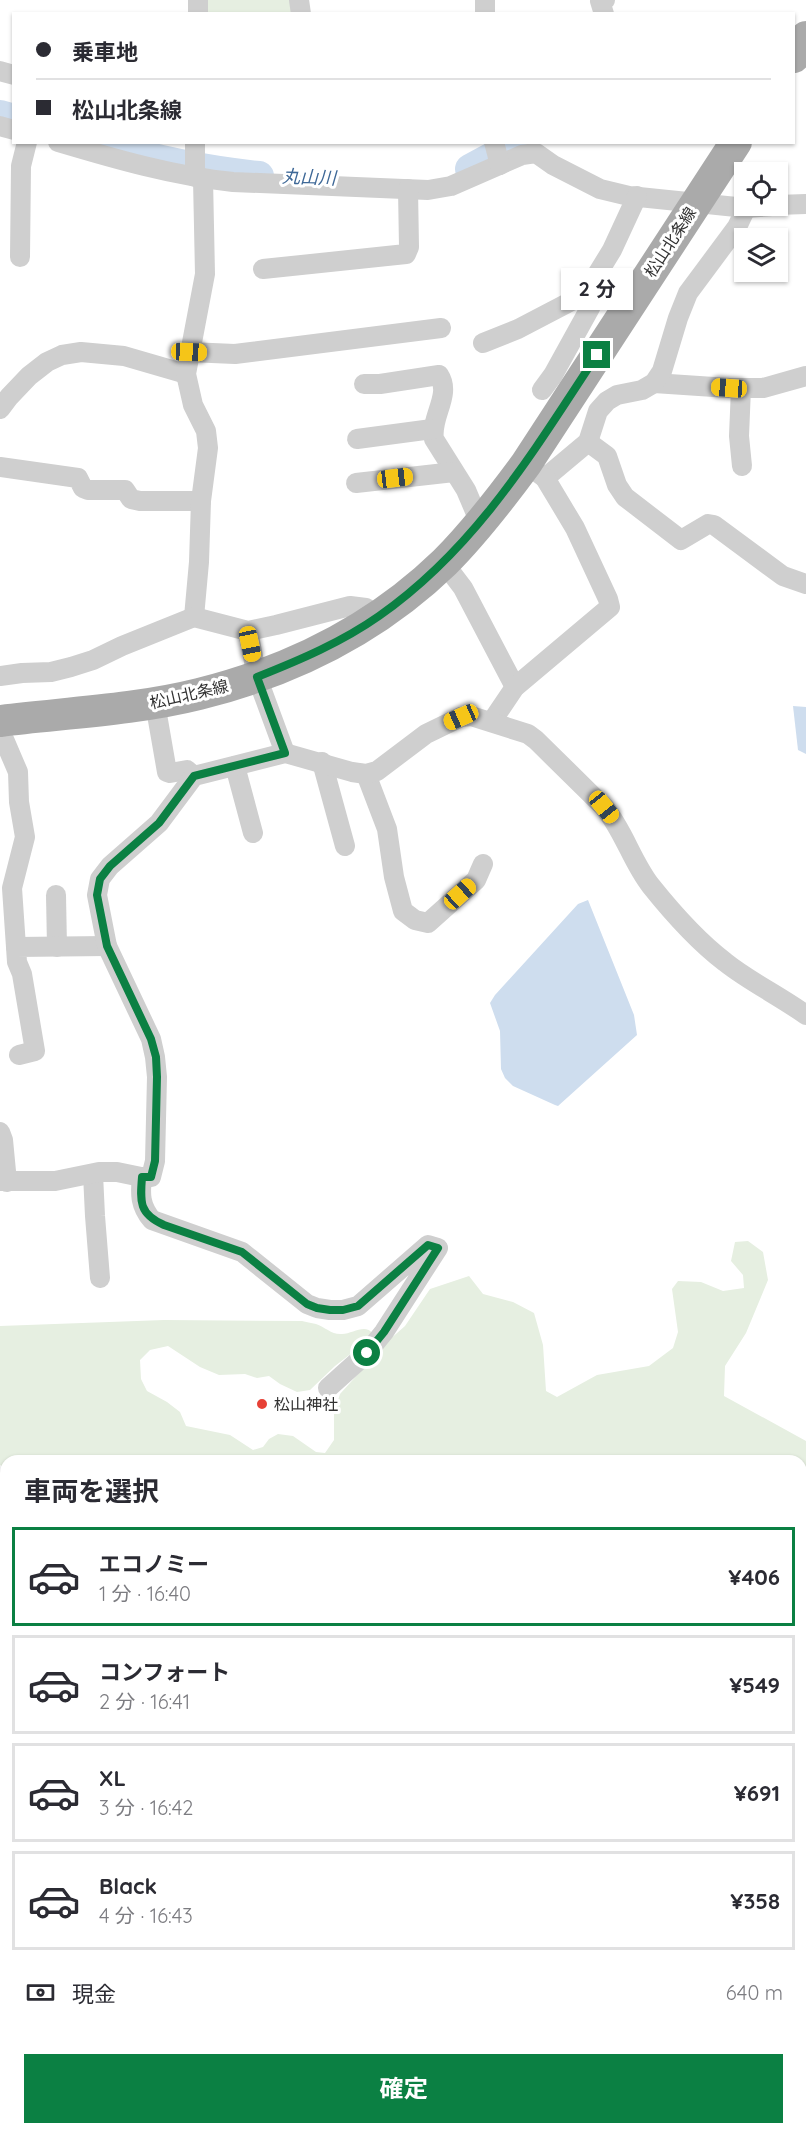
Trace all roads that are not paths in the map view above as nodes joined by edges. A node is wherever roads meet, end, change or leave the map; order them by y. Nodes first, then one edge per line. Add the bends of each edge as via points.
1 (605, 0) edge
2 (603, 12) edge
3 (806, 37) edge
4 (795, 55) edge
5 (26, 144) edge
6 (64, 144) edge
7 (195, 144) edge
8 (495, 144) edge
9 (735, 144) edge
10 (539, 148) edge
11 (500, 164) junction
12 (197, 177) junction
13 (408, 189) junction
14 (637, 196) junction
15 (695, 203) junction
16 (806, 204) edge
17 (788, 205) edge
18 (734, 207) edge
19 (742, 216) edge
20 (20, 257) dead end
21 (263, 269) dead end
22 (586, 291) junction
23 (441, 328) dead end
24 (483, 343) dead end
25 (189, 352) junction
26 (186, 374) junction
27 (806, 376) edge
28 (654, 383) junction
29 (364, 384) dead end
30 (741, 388) junction
31 (542, 390) dead end
32 (0, 409) edge
33 (432, 429) junction
34 (357, 439) dead end
35 (588, 442) junction
36 (742, 466) dead end
37 (0, 467) edge
38 (536, 471) junction
39 (454, 472) junction
40 (356, 483) dead end
41 (201, 501) junction
42 (480, 523) junction
43 (444, 563) junction
44 (806, 584) edge
45 (379, 616) junction
46 (194, 617) junction
47 (248, 631) junction
48 (0, 676) edge
49 (257, 677) junction
50 (515, 687) junction
51 (155, 703) junction
52 (0, 721) edge
53 (492, 722) junction
54 (0, 730) edge
55 (285, 753) junction
56 (322, 762) junction
57 (235, 766) junction
58 (366, 774) junction
59 (194, 776) junction
60 (253, 833) dead end
61 (345, 846) dead end
62 (483, 864) dead end
63 (6, 889) edge
64 (56, 895) dead end
65 (107, 946) junction
66 (57, 947) junction
67 (11, 958) edge
68 (806, 1015) edge
69 (19, 1055) dead end
70 (0, 1132) edge
71 (93, 1174) junction
72 (142, 1177) junction
73 (4, 1181) edge
74 (100, 1278) dead end
75 (328, 1388) dead end

1 - 2 street via 600,2
3 - 4 main road
5 - 20 street via 21,166
6 - 12 street
7 - 12 street
8 - 11 street
9 - 15 main road, 松山北条線
10 - 11 street
10 - 14 street via 553,165 600,189
11 - 13 street via 451,186
12 - 13 street
12 - 25 street via 205,274
13 - 21 street via 406,254
14 - 15 street
14 - 22 street via 612,250
15 - 18 street
15 - 38 main road, 松山北条線
16 - 17 street
19 - 28 street via 688,293 662,371
22 - 24 street via 568,305
22 - 31 street via 594,298 591,308
23 - 25 street via 235,354
25 - 26 street
26 - 32 street via 124,356 81,352 62,355 29,376
26 - 41 street via 206,431 208,448
27 - 30 street via 763,388
28 - 30 street
28 - 35 street via 607,401 598,411
29 - 33 street via 439,375 444,392
30 - 36 street
33 - 34 street
33 - 39 street
35 - 38 street
35 - 44 street via 607,456 625,497 681,540 708,524 714,525 783,576
37 - 41 street via 78,478 88,490 125,490 131,499 140,501
38 - 42 main road, 松山北条線
38 - 50 street via 575,528 610,607
39 - 40 street
39 - 42 street
41 - 46 street
42 - 43 main road, 松山北条線
43 - 45 main road, 松山北条線
43 - 50 street via 463,588
45 - 47 street via 366,608 350,606
45 - 49 main road, 松山北条線 via 309,657
46 - 47 street
46 - 48 street via 71,667
47 - 49 street
49 - 51 main road, 松山北条線
49 - 55 street
50 - 53 street
51 - 52 main road, 松山北条線
51 - 59 street via 167,772 187,770
53 - 58 street via 461,717 426,734 377,771
53 - 68 street via 528,734 593,795 613,818 643,875 703,942 725,962
54 - 63 street via 18,772 25,837
55 - 56 street
55 - 57 street
56 - 58 street
56 - 61 street
57 - 59 street
57 - 60 street
58 - 62 street via 387,829 403,911 428,923 476,880
59 - 65 street via 159,823 100,879 97,895
63 - 67 street
64 - 66 street
65 - 66 street
65 - 72 street via 156,1057 153,1172 151,1177
66 - 67 street
67 - 69 street via 22,974 35,1052
70 - 73 street
71 - 72 street via 117,1172
71 - 73 street via 55,1181
71 - 74 street
72 - 75 street via 141,1201 152,1220 242,1252 317,1308 343,1310 358,1306 428,1245 438,1248 384,1332

